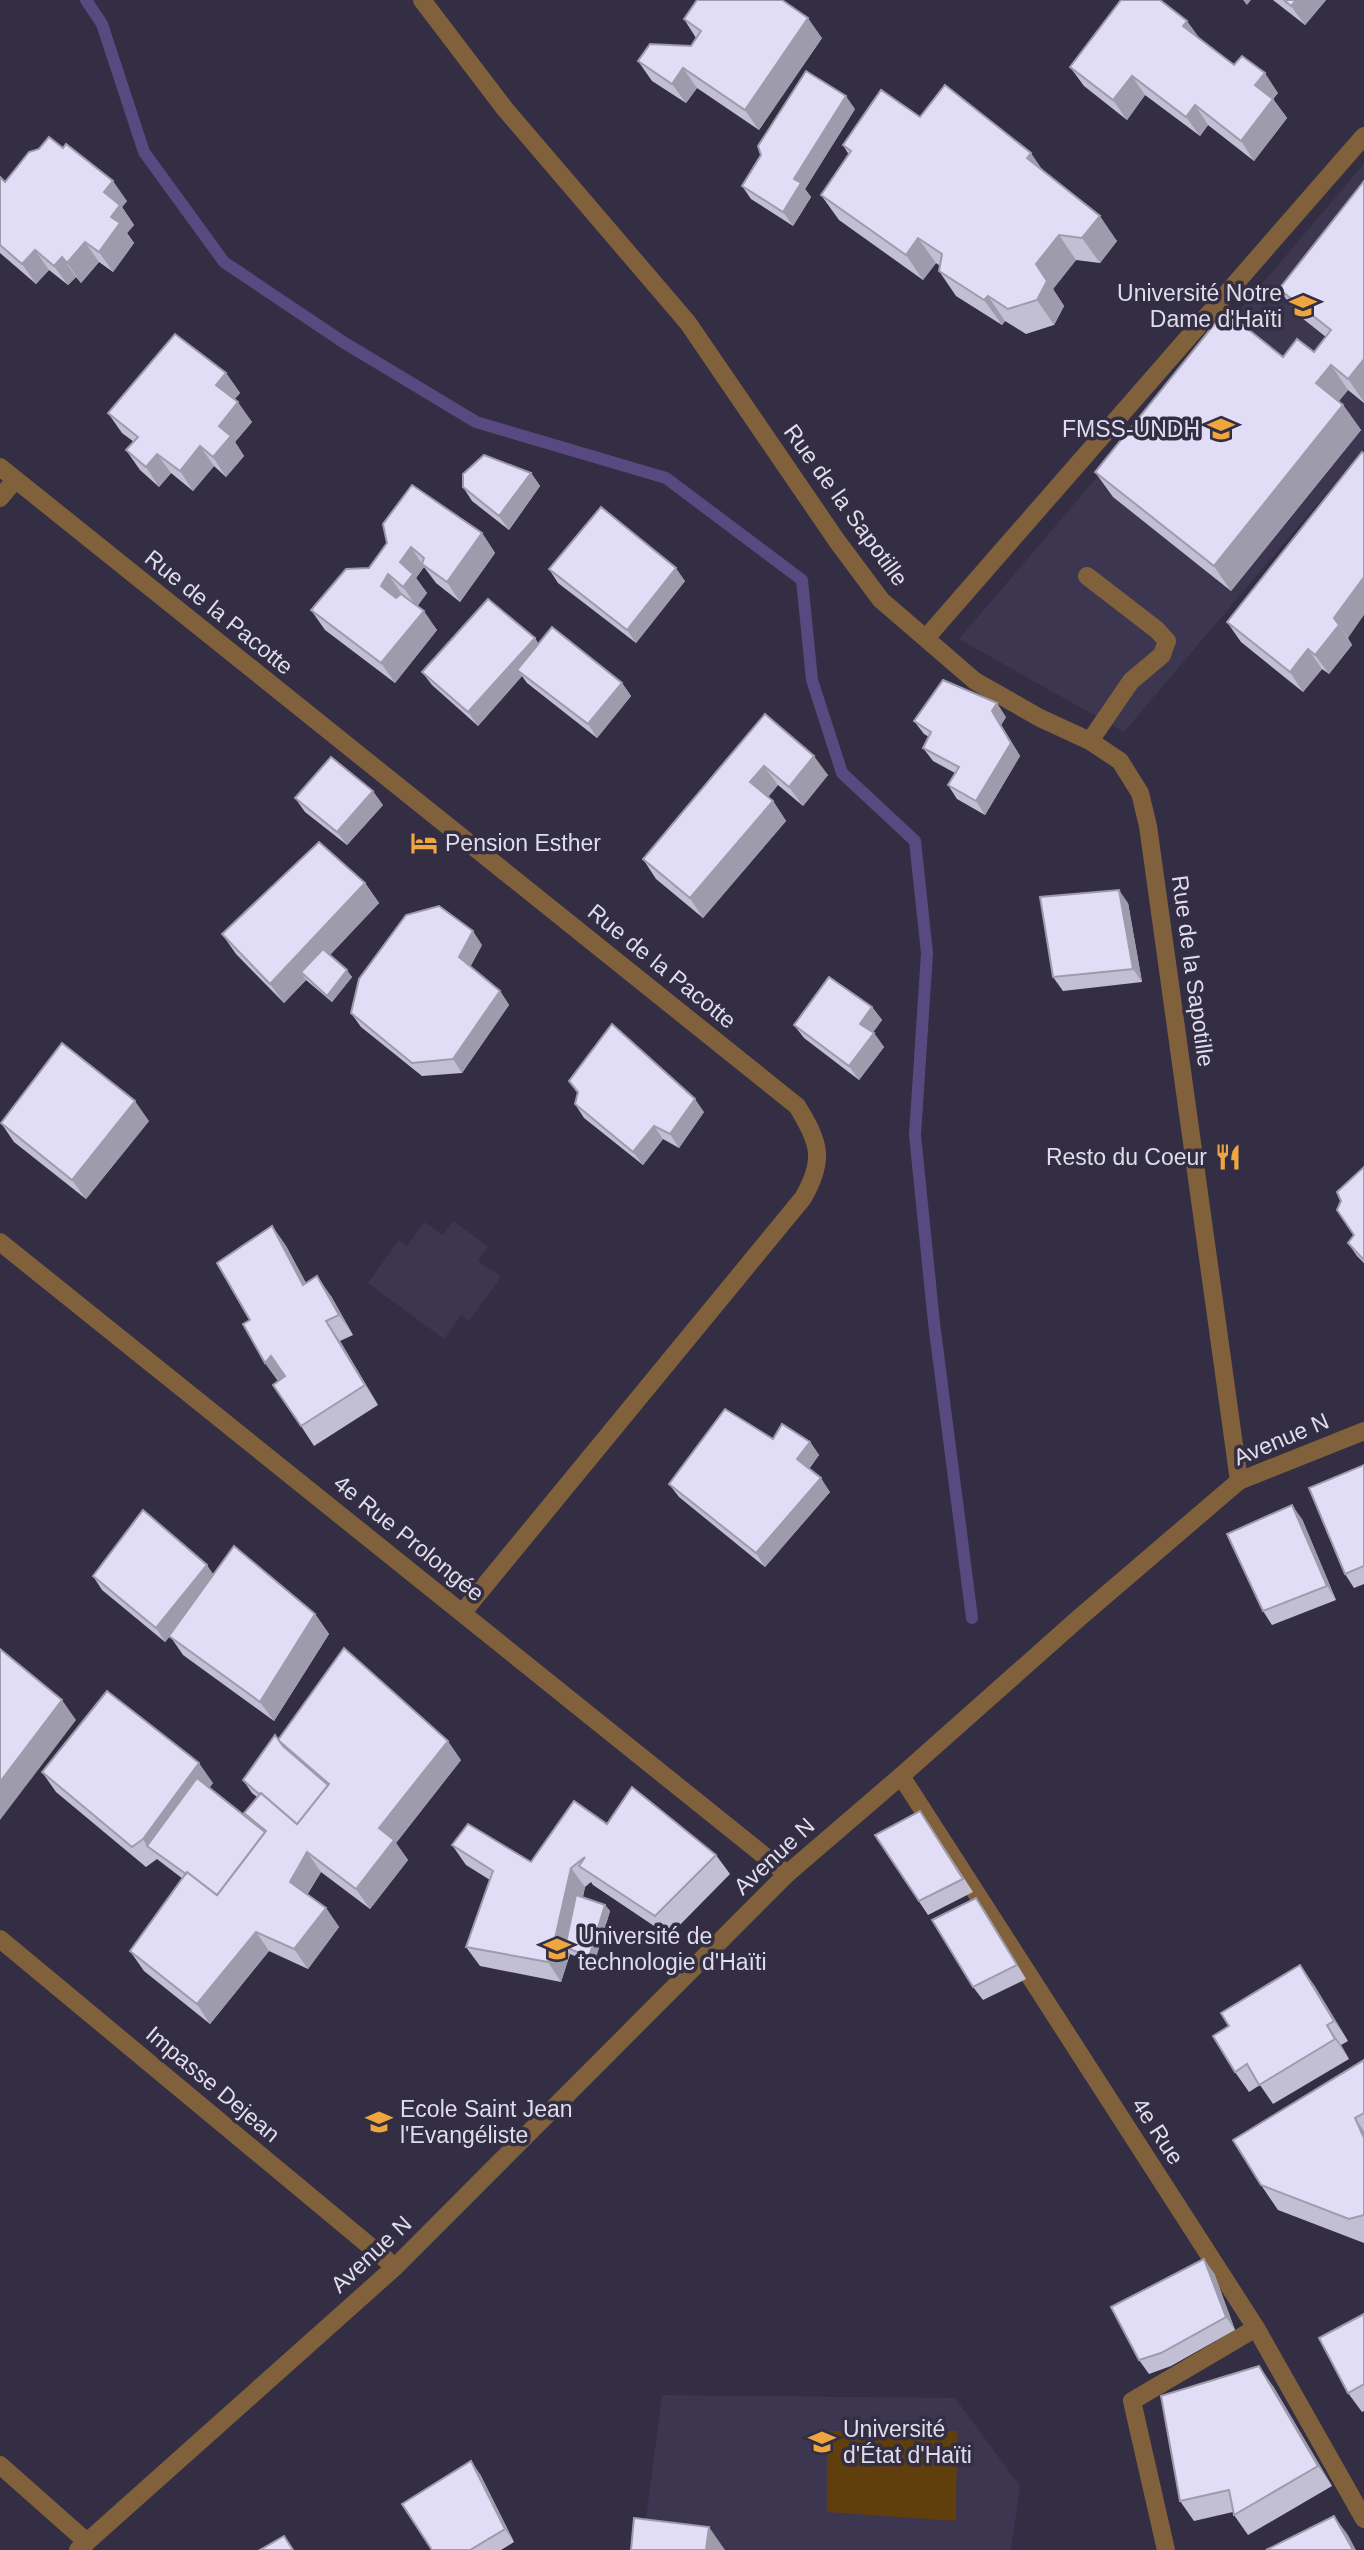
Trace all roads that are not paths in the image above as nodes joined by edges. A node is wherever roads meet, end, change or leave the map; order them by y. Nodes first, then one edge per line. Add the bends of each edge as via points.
1 (422, 0) edge
2 (1364, 136) edge
3 (0, 467) edge
4 (15, 480) junction
5 (0, 498) edge
6 (1087, 576) dead end
7 (926, 638) junction
8 (1090, 741) junction
9 (0, 1242) edge
10 (1364, 1431) edge
11 (1239, 1481) junction
12 (463, 1612) junction
13 (901, 1776) junction
14 (787, 1874) junction
15 (0, 1940) edge
16 (395, 2267) junction
17 (1256, 2328) junction
18 (0, 2465) edge
19 (1364, 2519) edge
20 (82, 2546) edge
21 (1167, 2550) edge

1 - 7 street, Rue de la Sapotille via 505,109 688,323 881,600
2 - 7 street
3 - 4 street, Rue de la Pacotte
4 - 5 street
4 - 12 street, Rue de la Pacotte via 797,1106 812,1129 817,1150 815,1177 803,1198
6 - 8 street via 1167,640 1162,655 1131,681
7 - 8 street, Rue de la Sapotille via 975,681
8 - 11 street, Rue de la Sapotille via 1120,761 1140,793 1149,826
9 - 12 street, 4e Rue Prolongée
10 - 11 street, Avenue N
11 - 13 street, Avenue N
12 - 14 street, 4e Rue Prolongée
13 - 14 street, Avenue N
13 - 17 street, 4e Rue
14 - 16 street, Avenue N
15 - 16 street, Impasse Dejean
16 - 20 street, Avenue N
17 - 19 street, 4e Rue
17 - 21 street via 1132,2401
18 - 20 street

